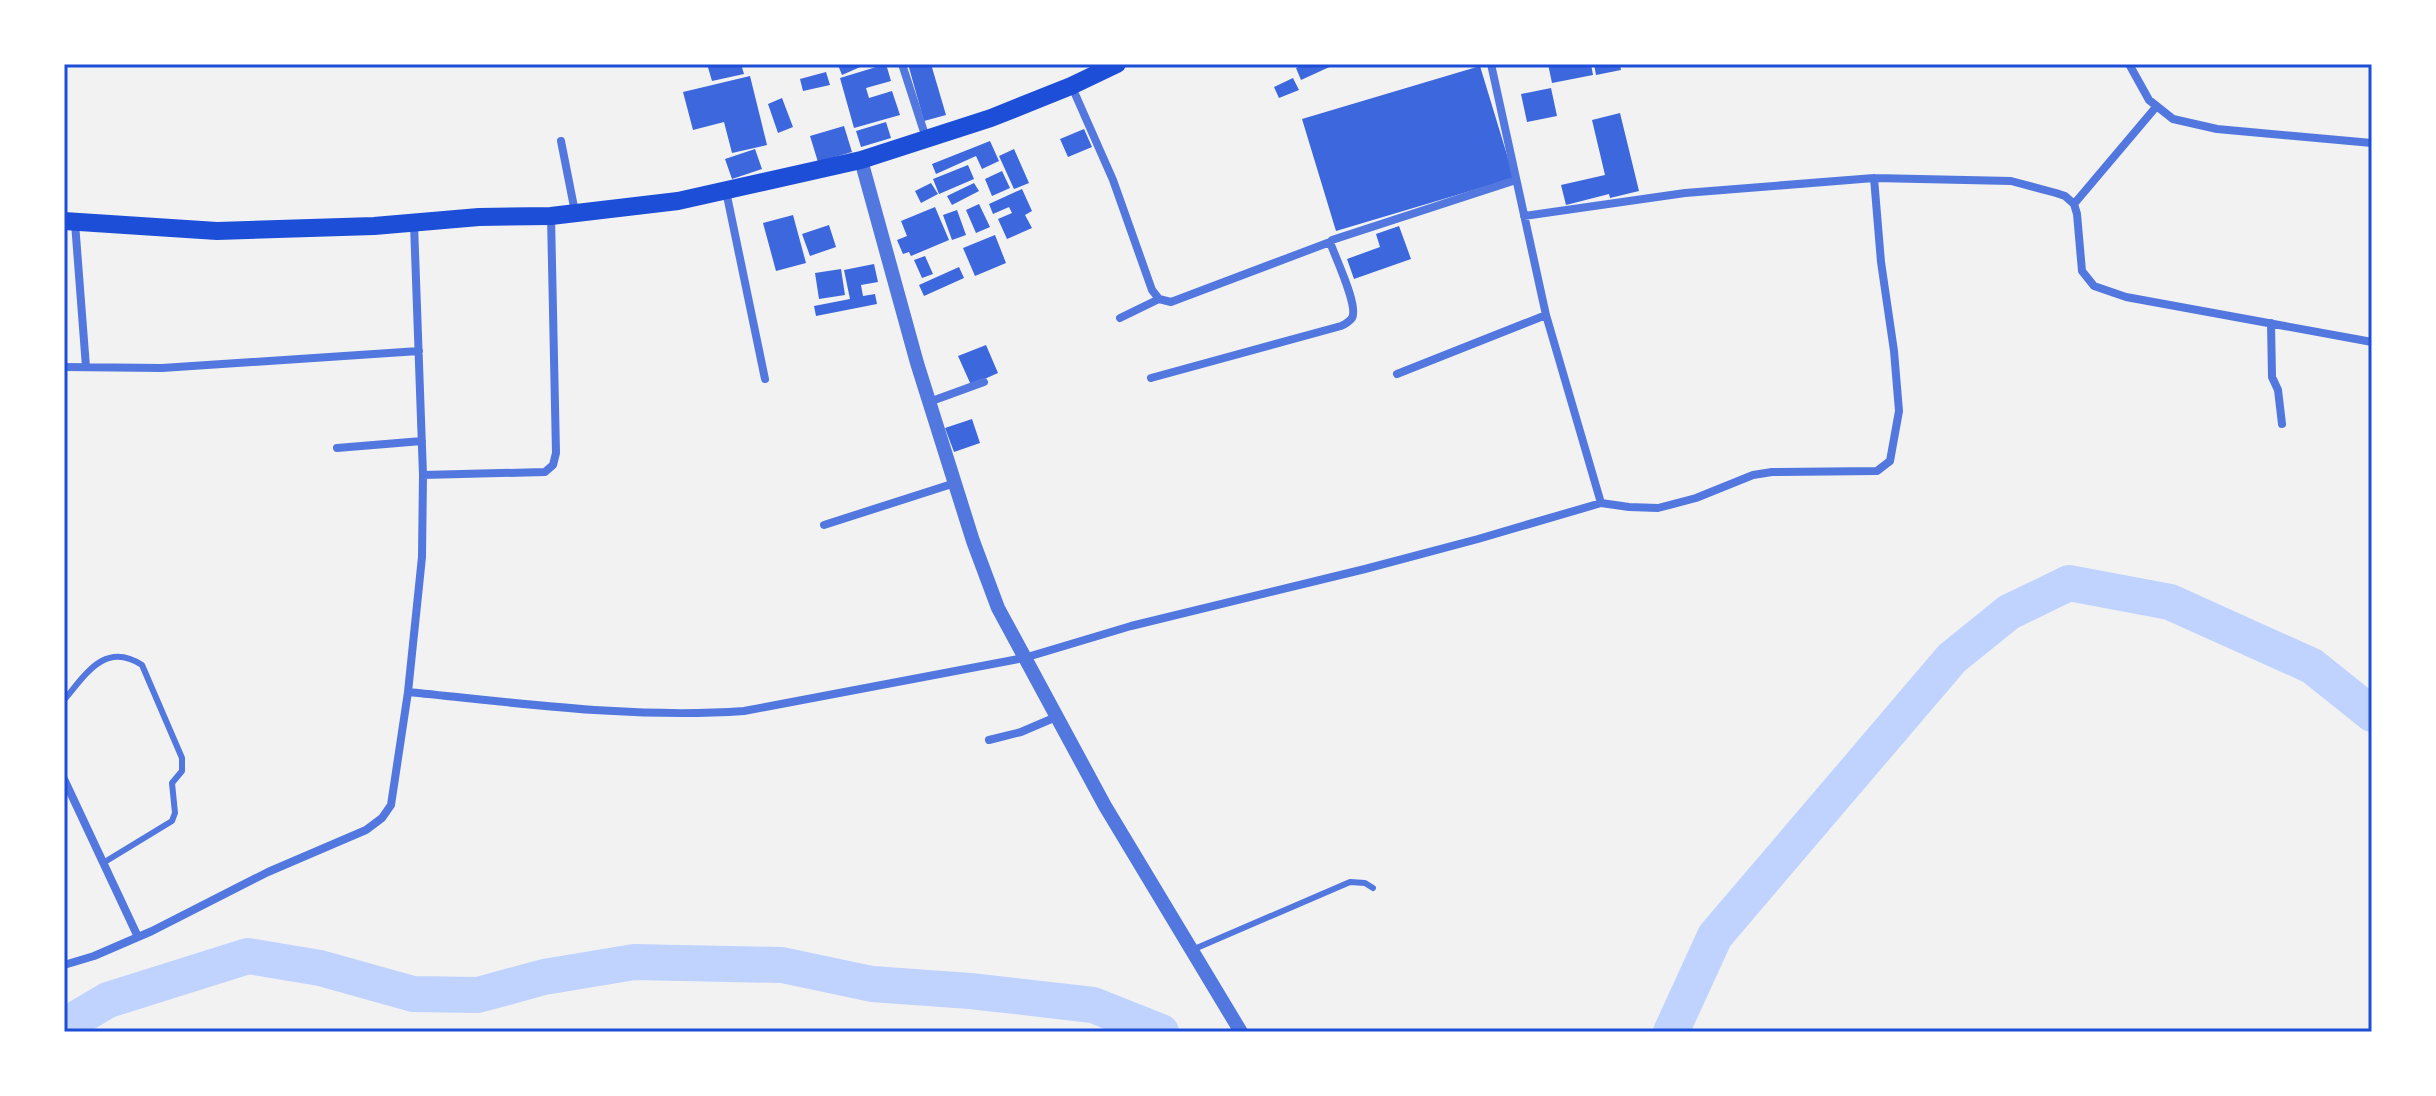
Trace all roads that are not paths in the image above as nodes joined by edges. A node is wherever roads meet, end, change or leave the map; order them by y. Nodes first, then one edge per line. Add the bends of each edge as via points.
1 (902, 64) edge
2 (1117, 64) edge
3 (1491, 64) edge
4 (2129, 64) edge
5 (1071, 86) junction
6 (2156, 107) junction
7 (926, 138) junction
8 (561, 141) dead end
9 (2372, 143) edge
10 (861, 160) junction
11 (1874, 178) junction
12 (1516, 180) junction
13 (726, 190) junction
14 (2074, 204) junction
15 (575, 213) junction
16 (551, 216) junction
17 (1524, 216) junction
18 (69, 222) edge
19 (414, 222) junction
20 (1330, 242) junction
21 (1159, 299) junction
22 (1546, 315) junction
23 (1120, 318) dead end
24 (2271, 323) junction
25 (2372, 342) edge
26 (419, 351) junction
27 (64, 367) edge
28 (86, 367) junction
29 (1397, 374) dead end
30 (1151, 378) dead end
31 (765, 379) dead end
32 (984, 382) dead end
33 (929, 402) junction
34 (2282, 424) dead end
35 (422, 441) junction
36 (337, 448) dead end
37 (423, 475) junction
38 (955, 483) junction
39 (1601, 503) junction
40 (824, 525) dead end
41 (1024, 658) junction
42 (408, 692) junction
43 (64, 700) edge
44 (1056, 717) junction
45 (989, 740) dead end
46 (64, 779) edge
47 (103, 863) junction
48 (1373, 888) dead end
49 (138, 937) junction
50 (1192, 950) junction
51 (64, 965) edge
52 (1241, 1032) edge

1 - 7 street
2 - 5 main road
3 - 12 street
4 - 6 street
5 - 7 main road
5 - 21 street
6 - 9 street via 2173,119 2217,129
6 - 14 street
7 - 10 main road
8 - 15 street
10 - 13 main road
10 - 33 street
11 - 14 street via 2011,181 2065,196
11 - 17 street via 1685,193
11 - 39 street via 1899,411 1886,466 1865,473 1753,475 1658,508
12 - 17 street
12 - 20 street
13 - 15 main road
13 - 31 street
14 - 24 street via 2082,271 2094,286 2126,297
15 - 16 main road
16 - 19 main road
16 - 37 street via 553,465 545,472
17 - 22 street
18 - 19 main road via 217,231
18 - 28 street
19 - 26 street
20 - 21 street via 1171,302
20 - 30 street via 1352,300 1350,320 1331,330
21 - 23 street
22 - 29 street
22 - 39 street
24 - 25 street
24 - 34 street via 2272,377
26 - 28 street via 162,368
26 - 35 street
27 - 28 street
32 - 33 street
33 - 38 street
35 - 36 street
35 - 37 street
37 - 42 street via 422,557
38 - 40 street
38 - 41 street via 998,608
39 - 41 street
41 - 42 street via 707,714
41 - 44 street
42 - 49 street via 394,796 382,818
43 - 47 lane via 99,662 129,656 142,665 182,758 182,771 172,783 172,821
44 - 45 street
44 - 50 street
46 - 47 street
47 - 49 street
48 - 50 lane via 1350,882
49 - 51 street
50 - 52 street

